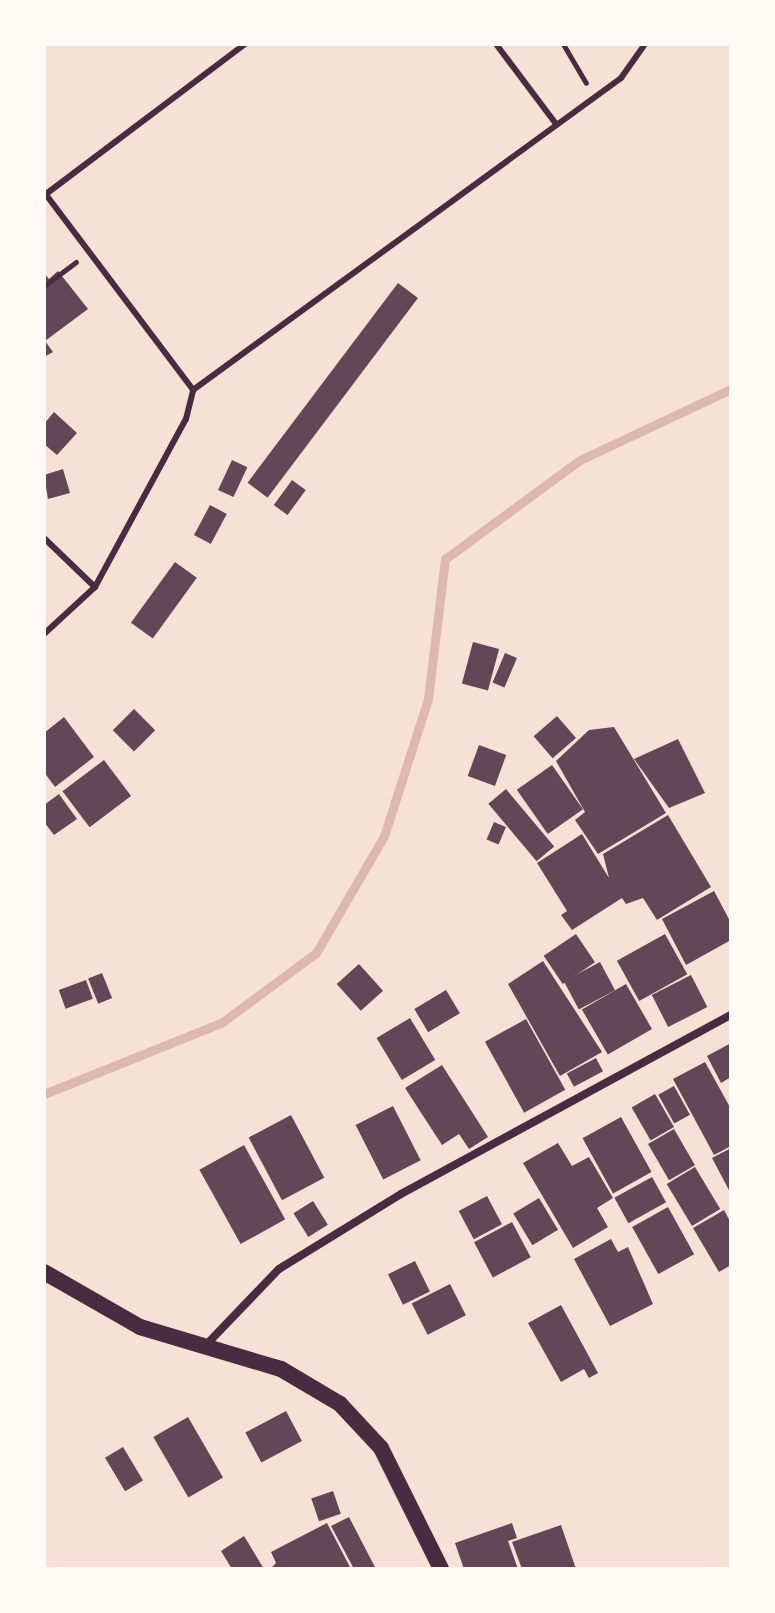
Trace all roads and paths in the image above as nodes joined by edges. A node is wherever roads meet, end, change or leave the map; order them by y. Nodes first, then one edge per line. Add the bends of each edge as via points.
1 (245, 44) edge
2 (496, 44) edge
3 (563, 44) edge
4 (645, 44) edge
5 (596, 96) junction
6 (556, 124) junction
7 (45, 193) edge
8 (89, 252) junction
9 (44, 286) edge
10 (193, 390) junction
11 (44, 538) edge
12 (95, 587) junction
13 (44, 634) edge
14 (731, 1015) edge
15 (44, 1272) edge
16 (206, 1345) junction
17 (441, 1569) edge

1 - 7 lane
2 - 6 lane
3 - 5 path via 572,66
4 - 5 lane via 621,78
5 - 6 lane
6 - 10 lane
7 - 8 lane
8 - 9 path
8 - 10 lane
10 - 12 lane via 186,419
11 - 12 lane
12 - 13 lane
14 - 16 street via 401,1194 279,1269
15 - 16 main road via 140,1327
16 - 17 main road via 281,1369 340,1404 381,1448

